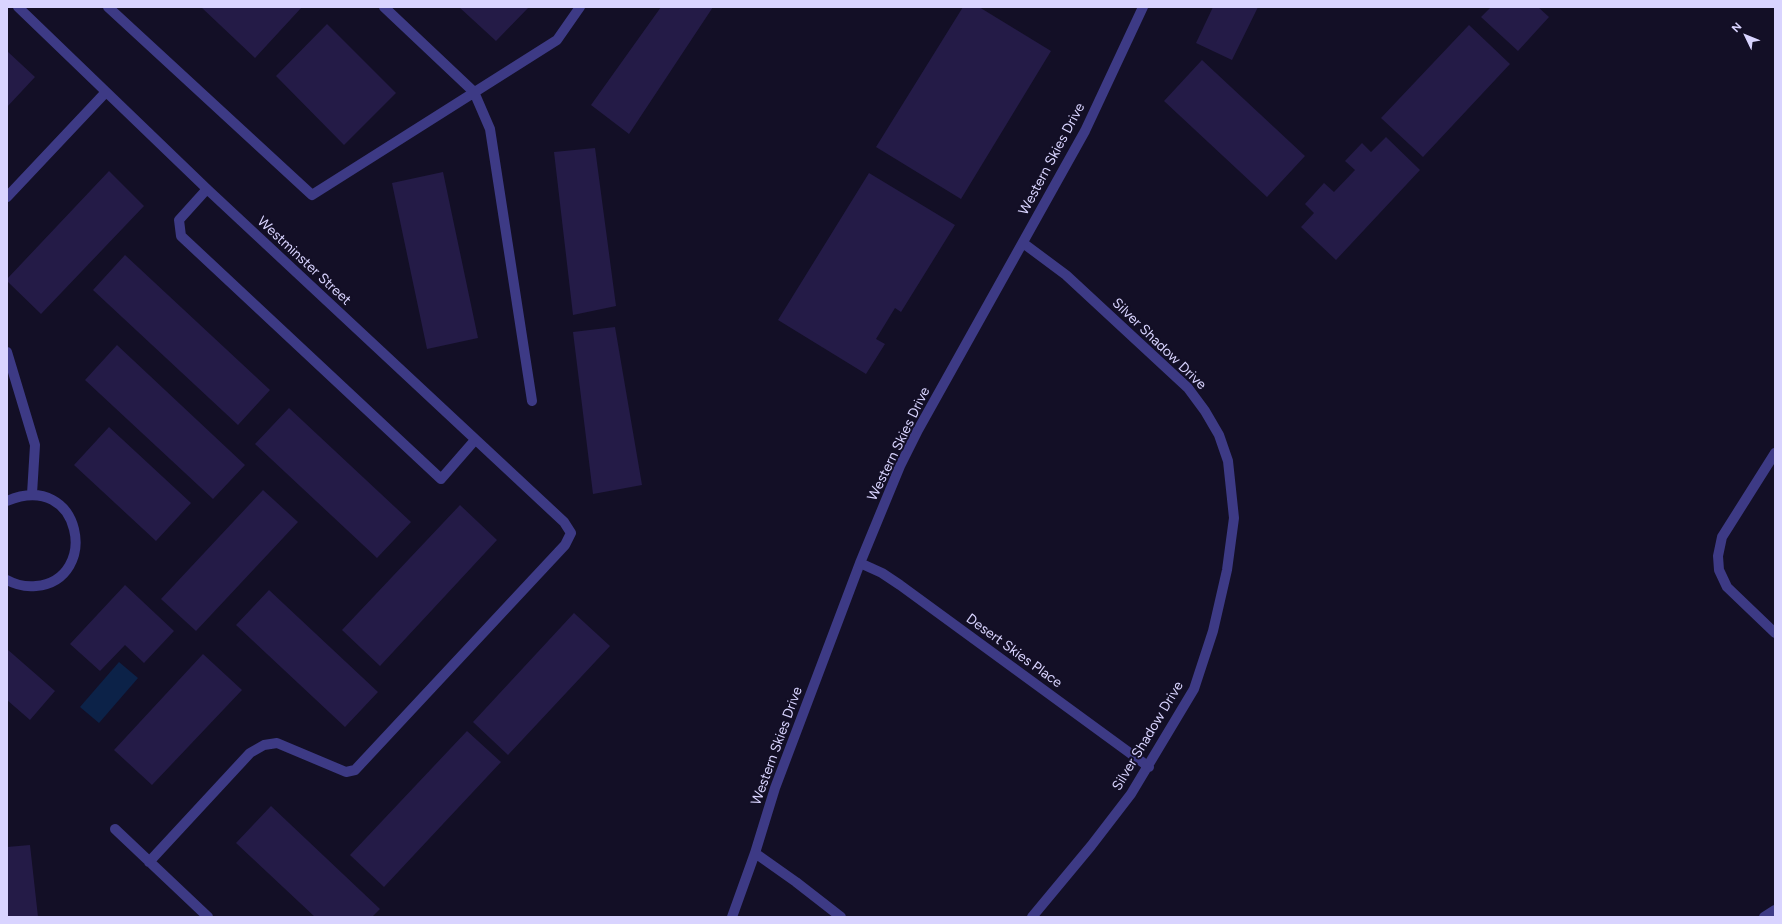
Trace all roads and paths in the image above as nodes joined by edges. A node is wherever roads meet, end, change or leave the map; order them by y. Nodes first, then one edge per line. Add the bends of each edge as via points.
1 (18, 7) edge
2 (108, 7) edge
3 (384, 7) edge
4 (580, 7) edge
5 (1143, 7) edge
6 (106, 92) junction
7 (474, 92) junction
8 (207, 189) junction
9 (7, 197) edge
10 (1022, 243) junction
11 (7, 352) edge
12 (532, 401) dead end
13 (475, 440) junction
14 (1775, 453) edge
15 (32, 494) junction
16 (7, 501) edge
17 (860, 563) junction
18 (7, 580) edge
19 (1775, 633) edge
20 (1148, 767) junction
21 (115, 829) dead end
22 (755, 853) junction
23 (150, 862) junction
24 (1775, 910) edge
25 (208, 917) edge
26 (732, 917) edge
27 (841, 917) edge
28 (1032, 917) edge
29 (1764, 917) edge

1 - 6 street, Westminster Street
2 - 7 street via 312,195
3 - 7 street
4 - 7 street via 557,40
5 - 10 street, Western Skies Drive via 1085,131
6 - 8 street, Westminster Street
6 - 9 street
7 - 12 street via 490,129
8 - 13 street, Westminster Street
8 - 13 street via 179,220 181,236 441,479
10 - 17 street, Western Skies Drive via 918,430 900,466
10 - 20 street, Silver Shadow Drive via 1066,275 1188,388 1219,435 1228,462 1234,518 1227,570 1213,631 1194,689
11 - 15 street via 35,445
13 - 23 street, Westminster Street via 564,522 571,533 565,545 355,770 346,772 277,743 264,744 250,753
14 - 19 street via 1722,537 1718,556 1719,570 1727,587
15 - 16 street
15 - 18 street via 45,496 57,502 67,512 74,525 77,540 74,555 67,569 56,579 42,585 26,586
17 - 20 street, Desert Skies Place via 900,585
17 - 22 street, Western Skies Drive via 775,788
20 - 28 street, Silver Shadow Drive via 1131,794 1091,846
21 - 23 street
22 - 26 street, Western Skies Drive
22 - 27 street
23 - 25 street
24 - 29 street

